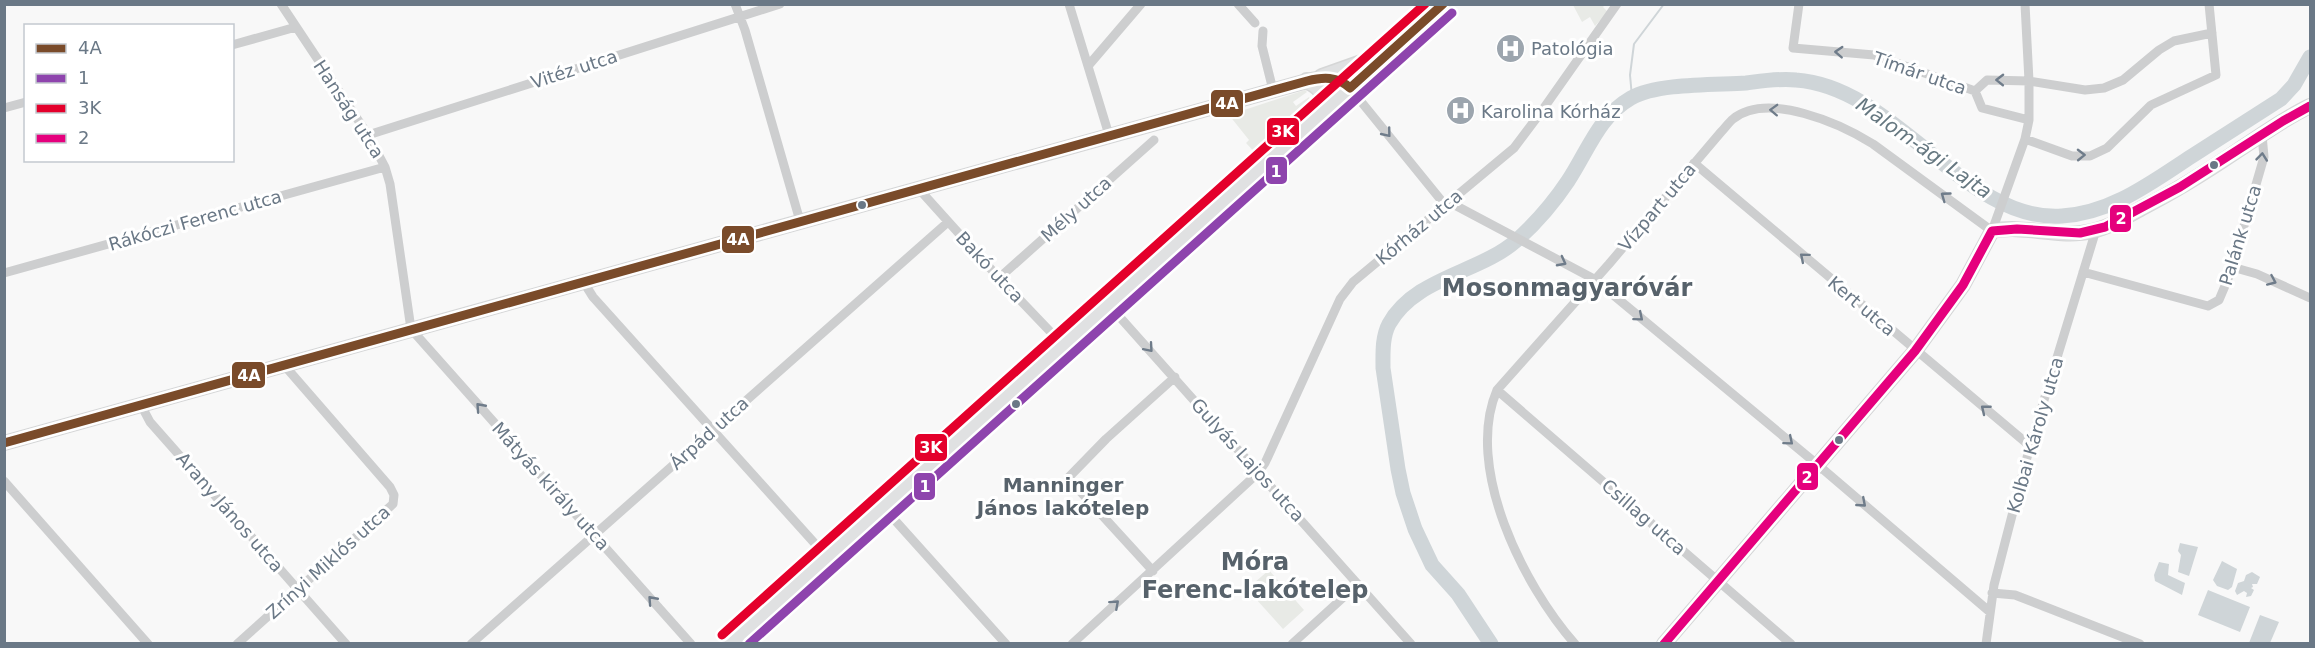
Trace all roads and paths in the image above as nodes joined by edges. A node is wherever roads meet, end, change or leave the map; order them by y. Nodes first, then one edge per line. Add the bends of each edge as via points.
1 (281, 4) edge
2 (735, 4) edge
3 (780, 4) edge
4 (1069, 4) edge
5 (1141, 4) edge
6 (1238, 4) edge
7 (1444, 4) edge
8 (1617, 4) edge
9 (1799, 4) edge
10 (2025, 4) edge
11 (2209, 4) edge
12 (740, 16) junction
13 (1255, 23) dead end
14 (296, 27) junction
15 (1263, 31) dead end
16 (2212, 33) junction
17 (234, 44) edge
18 (1395, 50) junction
19 (1088, 66) junction
20 (1322, 77) junction
21 (1307, 81) junction
22 (2029, 81) junction
23 (1350, 88) junction
24 (1273, 90) junction
25 (1975, 91) junction
26 (24, 103) edge
27 (2310, 106) edge
28 (4, 108) edge
29 (1326, 110) junction
30 (2029, 120) junction
31 (368, 135) junction
32 (1110, 135) junction
33 (2262, 135) junction
34 (2025, 139) junction
35 (1154, 140) dead end
36 (1694, 163) junction
37 (385, 167) junction
38 (918, 188) junction
39 (1447, 204) junction
40 (800, 221) junction
41 (948, 222) junction
42 (2096, 230) junction
43 (1992, 231) junction
44 (2231, 270) junction
45 (2083, 272) junction
46 (4, 273) edge
47 (999, 278) junction
48 (1594, 279) junction
49 (583, 281) junction
50 (2310, 298) edge
51 (1109, 304) junction
52 (411, 329) junction
53 (1063, 345) junction
54 (1915, 351) junction
55 (284, 366) junction
56 (1175, 378) junction
57 (1497, 390) junction
58 (141, 405) junction
59 (713, 430) junction
60 (4, 443) edge
61 (2030, 446) junction
62 (1818, 465) junction
63 (1258, 473) junction
64 (4, 481) edge
65 (883, 507) junction
66 (594, 534) junction
67 (827, 557) junction
68 (1153, 571) junction
69 (1717, 581) junction
70 (1358, 584) junction
71 (298, 589) junction
72 (1992, 593) junction
73 (1990, 612) junction
74 (148, 644) edge
75 (237, 644) edge
76 (346, 644) edge
77 (471, 644) edge
78 (691, 644) edge
79 (730, 644) edge
80 (1006, 644) edge
81 (1072, 644) edge
82 (1292, 644) edge
83 (1411, 644) edge
84 (1575, 644) edge
85 (1664, 644) edge
86 (1791, 644) edge
87 (1986, 644) edge
88 (2140, 644) edge

1 - 14 street, Hanság utca
2 - 12 street
3 - 12 street, Vitéz utca
4 - 19 street
5 - 19 street
6 - 13 street
7 - 18 main road
8 - 39 street, Kórház utca via 1514,148
25 -> 9 street, Tímár utca via 1874,56 1793,48
10 - 22 street
11 - 16 street
12 - 31 street, Vitéz utca
12 - 40 street
14 - 17 street
14 - 31 street, Hanság utca
15 - 24 street via 1262,46
16 - 22 street, Tímár utca via 2175,41 2122,80 2104,88 2085,90
34 -> 16 street via 2072,156 2090,156 2107,148 2151,105 2216,75
18 - 20 main road
18 - 23 main road
19 - 32 street
20 - 21 main road
20 - 23 main road via 1344,81
21 - 24 main road
21 - 29 main road via 1323,93
22 -> 25 street, Tímár utca via 1987,80
22 - 30 street
23 - 29 main road
23 -> 39 street
24 - 32 main road
25 - 30 street, Tímár utca via 1982,108
26 - 28 street
27 - 33 main road
29 - 51 main road
30 - 34 street
31 - 37 street, Hanság utca
32 - 38 main road
33 - 42 main road via 2153,203
44 -> 33 street, Palánk utca via 2264,157
34 - 43 street
35 - 47 street, Mély utca
43 -> 36 street, Vízpart utca via 1873,144 1838,124 1812,115 1767,109 1734,118
36 - 48 street, Vízpart utca
54 -> 36 street, Kert utca
37 - 46 street, Rákóczi Ferenc utca
37 - 52 street, Hanság utca
38 - 40 main road
38 - 41 street, Bakó utca
39 -> 48 street
39 - 63 street, Kórház utca via 1353,282 1340,299
40 - 49 main road
41 - 47 street, Bakó utca
41 - 59 street, Árpád utca
42 - 43 main road
42 - 45 street, Kolbai Károly utca
43 - 54 main road via 1963,285
44 - 45 street, Palánk utca via 2219,300 2208,306
44 -> 50 street via 2257,274
45 - 61 street, Kolbai Károly utca
47 - 53 street, Bakó utca
48 - 57 street, Vízpart utca
48 -> 62 street
49 - 52 main road
49 - 59 street
51 - 53 main road
51 -> 56 street, Gulyás Lajos utca
52 - 55 main road
66 -> 52 street, Mátyás király utca
53 - 65 main road
61 -> 54 street, Kert utca
54 - 62 main road
55 - 58 main road
55 - 71 street, Zrínyi Miklós utca via 394,495 393,504
56 - 63 street, Gulyás Lajos utca
56 - 68 street via 1068,478
57 - 69 street, Csillag utca
57 - 84 street, Vízpart utca via 1490,408 1487,437 1488,462 1497,498 1523,569
58 - 60 main road
58 - 71 street, Arany János utca via 150,422
59 - 66 street, Árpád utca
59 - 67 street
61 - 72 street, Kolbai Károly utca
62 - 69 main road
62 -> 73 street
63 - 68 street, Kórház utca
63 - 70 street, Gulyás Lajos utca
64 - 74 street
65 - 67 main road
65 - 80 street
66 - 77 street, Árpád utca
78 -> 66 street, Mátyás király utca
67 - 79 main road
81 -> 68 street, Kórház utca
69 - 85 main road
69 - 86 street, Csillag utca
70 - 82 street
70 - 83 street, Gulyás Lajos utca
71 - 75 street, Zrínyi Miklós utca
71 - 76 street, Arany János utca
72 - 73 street, Kolbai Károly utca
72 - 88 street via 2015,595
73 - 87 street, Kolbai Károly utca

